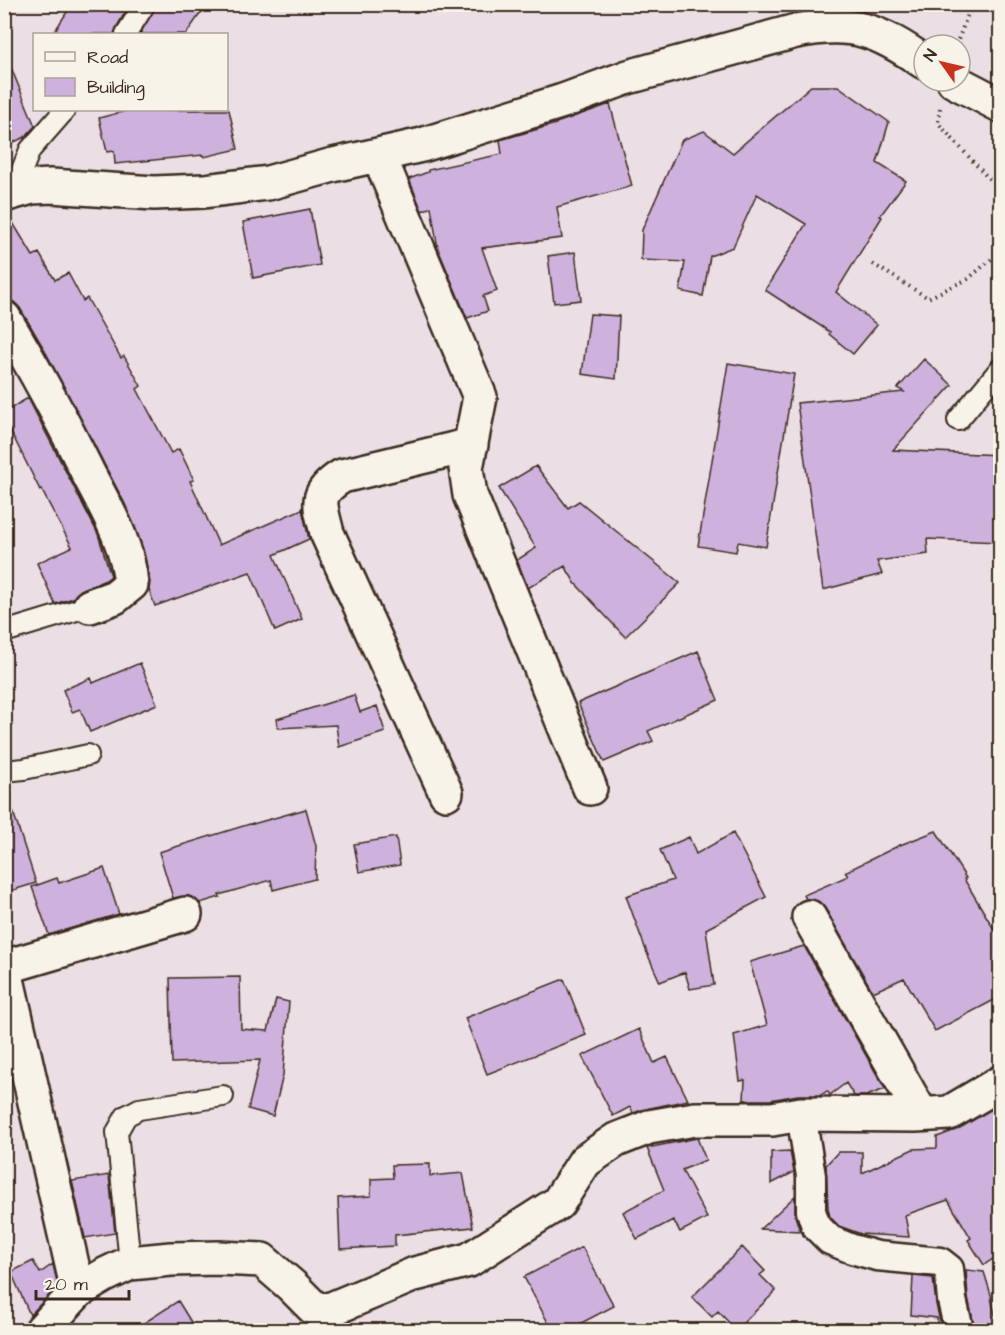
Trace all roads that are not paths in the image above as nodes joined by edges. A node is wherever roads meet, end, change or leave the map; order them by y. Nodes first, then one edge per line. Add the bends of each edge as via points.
1 (145, 4) edge
2 (127, 33) edge
3 (912, 54) edge
4 (961, 93) edge
5 (1000, 105) edge
6 (64, 111) edge
7 (379, 156) junction
8 (9, 194) edge
9 (4, 318) edge
10 (1000, 369) edge
11 (958, 420) dead end
12 (471, 445) junction
13 (90, 606) joint
14 (4, 632) edge
15 (88, 755) dead end
16 (4, 771) edge
17 (590, 788) dead end
18 (446, 793) dead end
19 (185, 914) dead end
20 (809, 917) dead end
21 (5, 966) edge
22 (1000, 1083) edge
23 (223, 1096) dead end
24 (801, 1114) junction
25 (921, 1114) junction
26 (130, 1263) junction
27 (78, 1291) junction
28 (42, 1330) edge
29 (959, 1330) edge

1 - 2 lane
3 - 7 street via 866,30 820,26 628,77
4 - 5 street
6 - 8 lane via 30,150
7 - 8 street via 268,183 204,191 154,193 51,186
7 - 12 street via 480,397
9 - 13 street via 43,383 111,519 129,564 131,584 115,597
10 - 11 lane
12 - 17 street via 466,468 470,495
12 - 18 street via 342,476 327,485 319,503 327,533
13 - 14 lane
15 - 16 lane
19 - 21 street
20 - 25 street
21 - 27 street
22 - 25 street via 949,1113
23 - 26 lane via 139,1109 126,1116 117,1132
24 - 25 street
24 - 26 street via 772,1119 694,1119 649,1126 616,1140 585,1161 558,1203 468,1260 415,1274 329,1310 314,1308 262,1260 210,1258
24 - 29 street via 816,1226 830,1240 877,1256 940,1262 949,1269
26 - 27 street
27 - 28 street

